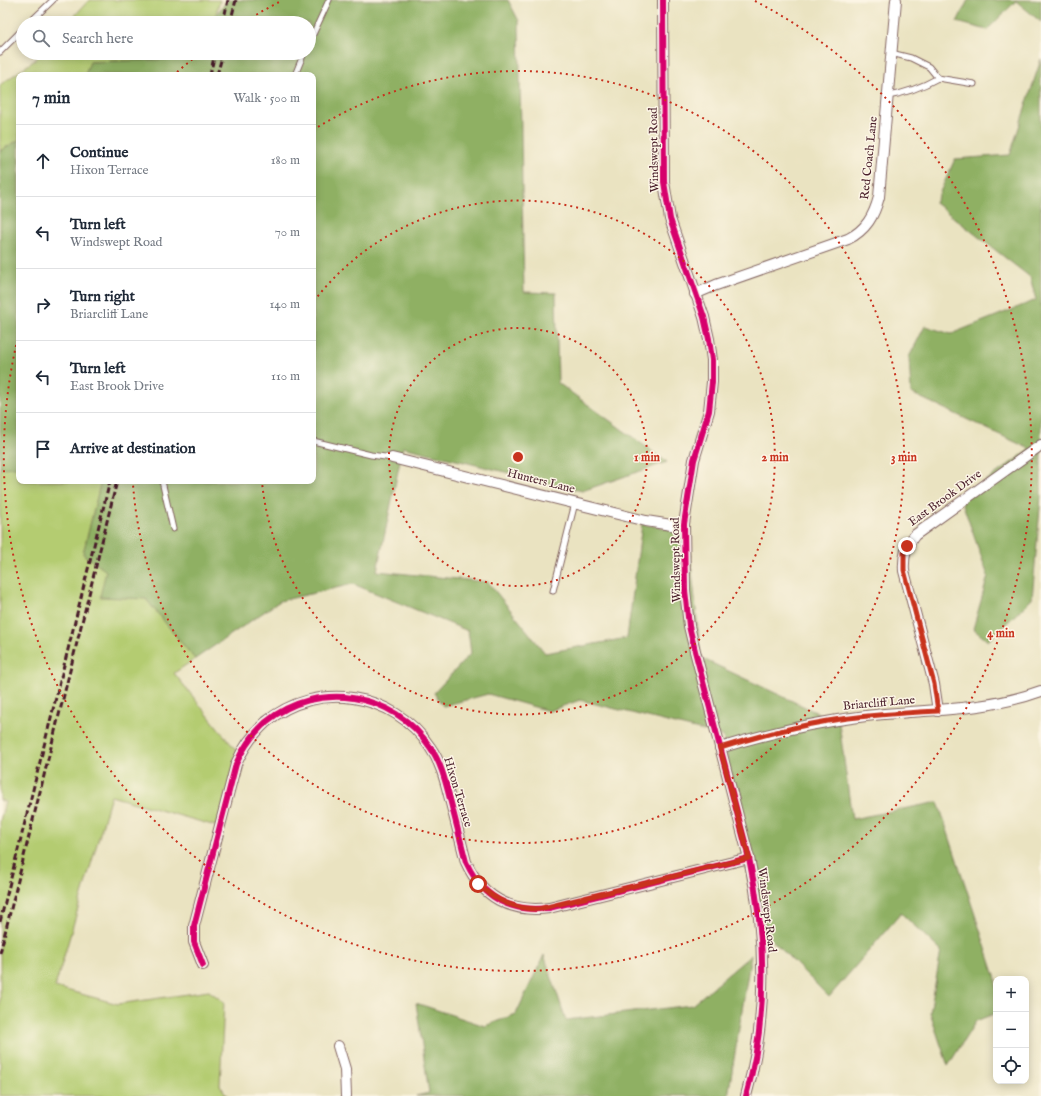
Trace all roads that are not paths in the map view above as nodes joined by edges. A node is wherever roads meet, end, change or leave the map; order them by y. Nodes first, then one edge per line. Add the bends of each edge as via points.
1 (53, 0) edge
2 (329, 0) edge
3 (663, 0) edge
4 (896, 0) edge
5 (36, 16) edge
6 (316, 28) edge
7 (16, 36) edge
8 (0, 52) edge
9 (891, 53) junction
10 (301, 60) edge
11 (296, 72) edge
12 (938, 78) junction
13 (974, 84) dead end
14 (888, 96) junction
15 (695, 294) junction
16 (316, 442) edge
17 (1041, 445) edge
18 (392, 458) joint
19 (163, 484) edge
20 (575, 503) junction
21 (684, 527) junction
22 (173, 529) dead end
23 (553, 591) dead end
24 (1041, 692) edge
25 (938, 711) junction
26 (720, 748) junction
27 (749, 858) junction
28 (203, 965) dead end
29 (338, 1046) dead end
30 (346, 1096) edge
31 (746, 1096) edge

1 - 5 lane
2 - 6 lane
3 - 15 street, Windswept Road via 665,190 670,219
4 - 9 street, Red Coach Lane
7 - 8 lane
9 - 12 lane via 911,58 929,67
9 - 14 street, Red Coach Lane
10 - 11 lane
12 - 13 lane
12 - 14 lane via 924,86
14 - 15 street, Red Coach Lane via 879,197 876,211 863,229 848,240
15 - 21 street, Windswept Road via 709,339 712,382 709,411 694,460
16 - 18 lane
17 - 25 street, East Brook Drive via 915,536 904,553 904,570 934,684
18 - 20 street, Hunters Lane
19 - 22 lane
20 - 21 street, Hunters Lane via 646,521
20 - 23 lane
21 - 26 street, Windswept Road via 685,590 689,626
24 - 25 street, Briarcliff Lane via 991,705
25 - 26 street, Briarcliff Lane via 828,721
26 - 27 street, Windswept Road
27 - 28 street, Hixon Terrace via 549,908 510,906 488,894 471,873 444,777 432,749 420,734 404,719 380,705 352,697 323,697 296,704 266,723 252,736 236,764 194,926 194,942
27 - 31 street, Windswept Road via 760,923 762,961 759,1026
29 - 30 street via 346,1069

